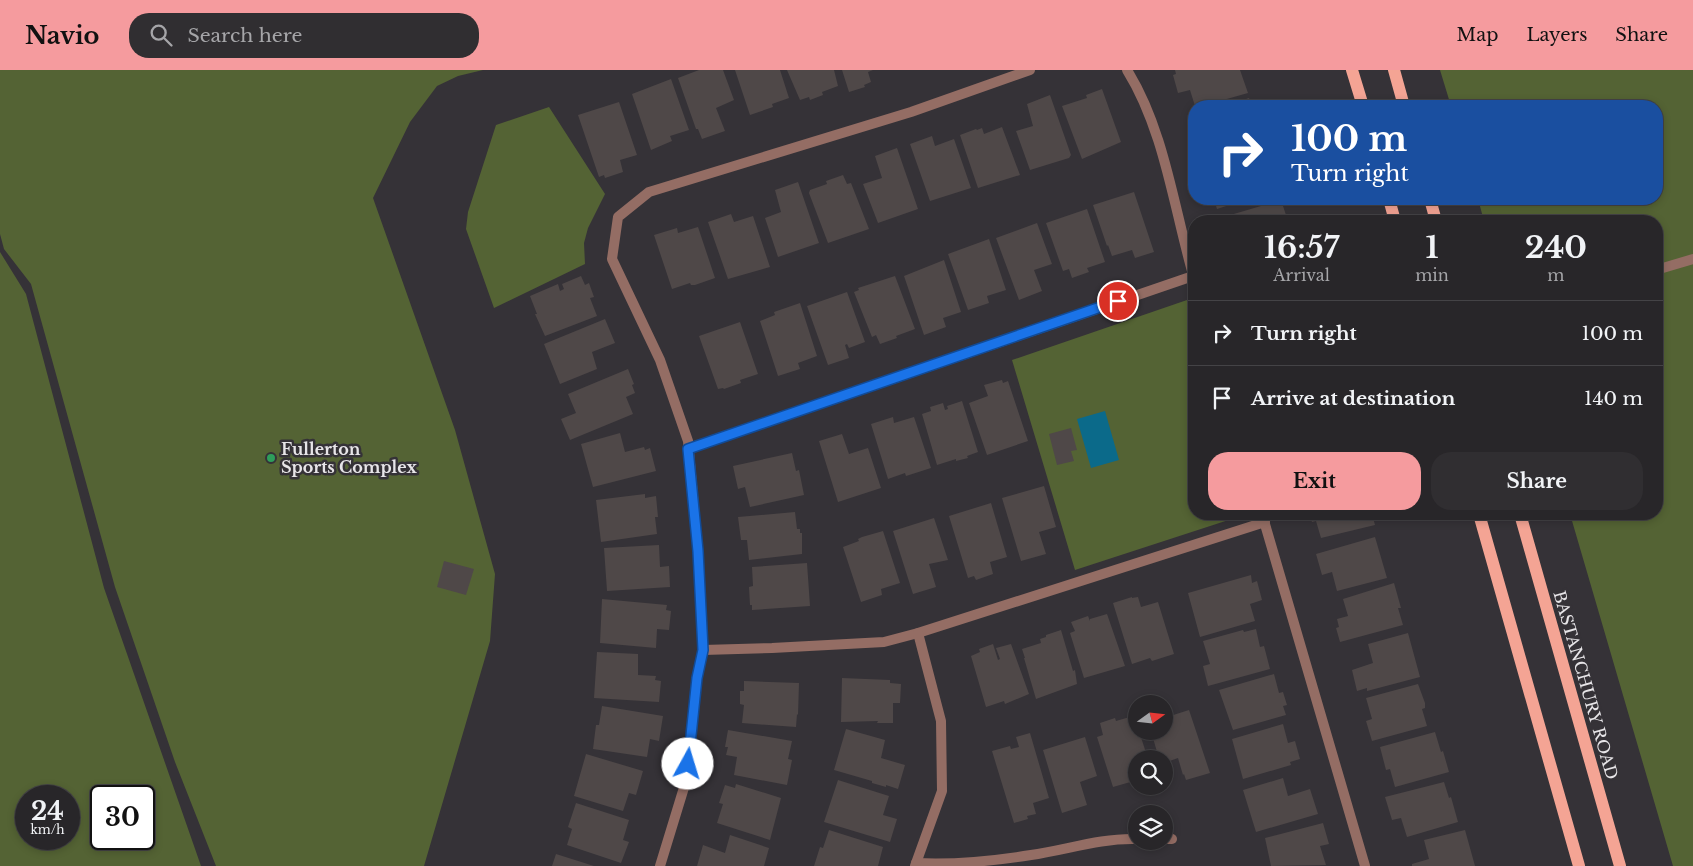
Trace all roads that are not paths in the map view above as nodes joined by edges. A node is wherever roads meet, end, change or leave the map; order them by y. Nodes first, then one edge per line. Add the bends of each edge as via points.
1 (1030, 70) edge
2 (1127, 70) edge
3 (1352, 70) edge
4 (1394, 70) edge
5 (1361, 100) edge
6 (1402, 100) edge
7 (1188, 258) edge
8 (1693, 260) edge
9 (1663, 268) edge
10 (1188, 279) edge
11 (688, 449) junction
12 (1257, 520) edge
13 (1264, 520) edge
14 (1481, 520) edge
15 (1522, 520) edge
16 (918, 633) junction
17 (703, 650) junction
18 (1128, 839) edge
19 (916, 864) edge
20 (660, 866) edge
21 (1365, 866) edge
22 (1579, 866) edge
23 (1620, 866) edge

1 - 11 street via 911,112 648,192 618,217 612,259 660,360
2 - 7 street via 1140,92 1158,142
3 - 5 main road
4 - 6 main road
8 - 9 street
10 - 11 street
11 - 17 street
12 - 16 street
13 - 21 street
14 - 22 main road
15 - 23 main road, BASTANCHURY ROAD
16 - 17 street via 884,642
16 - 19 street via 941,721 942,791
17 - 20 street via 686,781
18 - 19 street via 1116,838 1031,855

